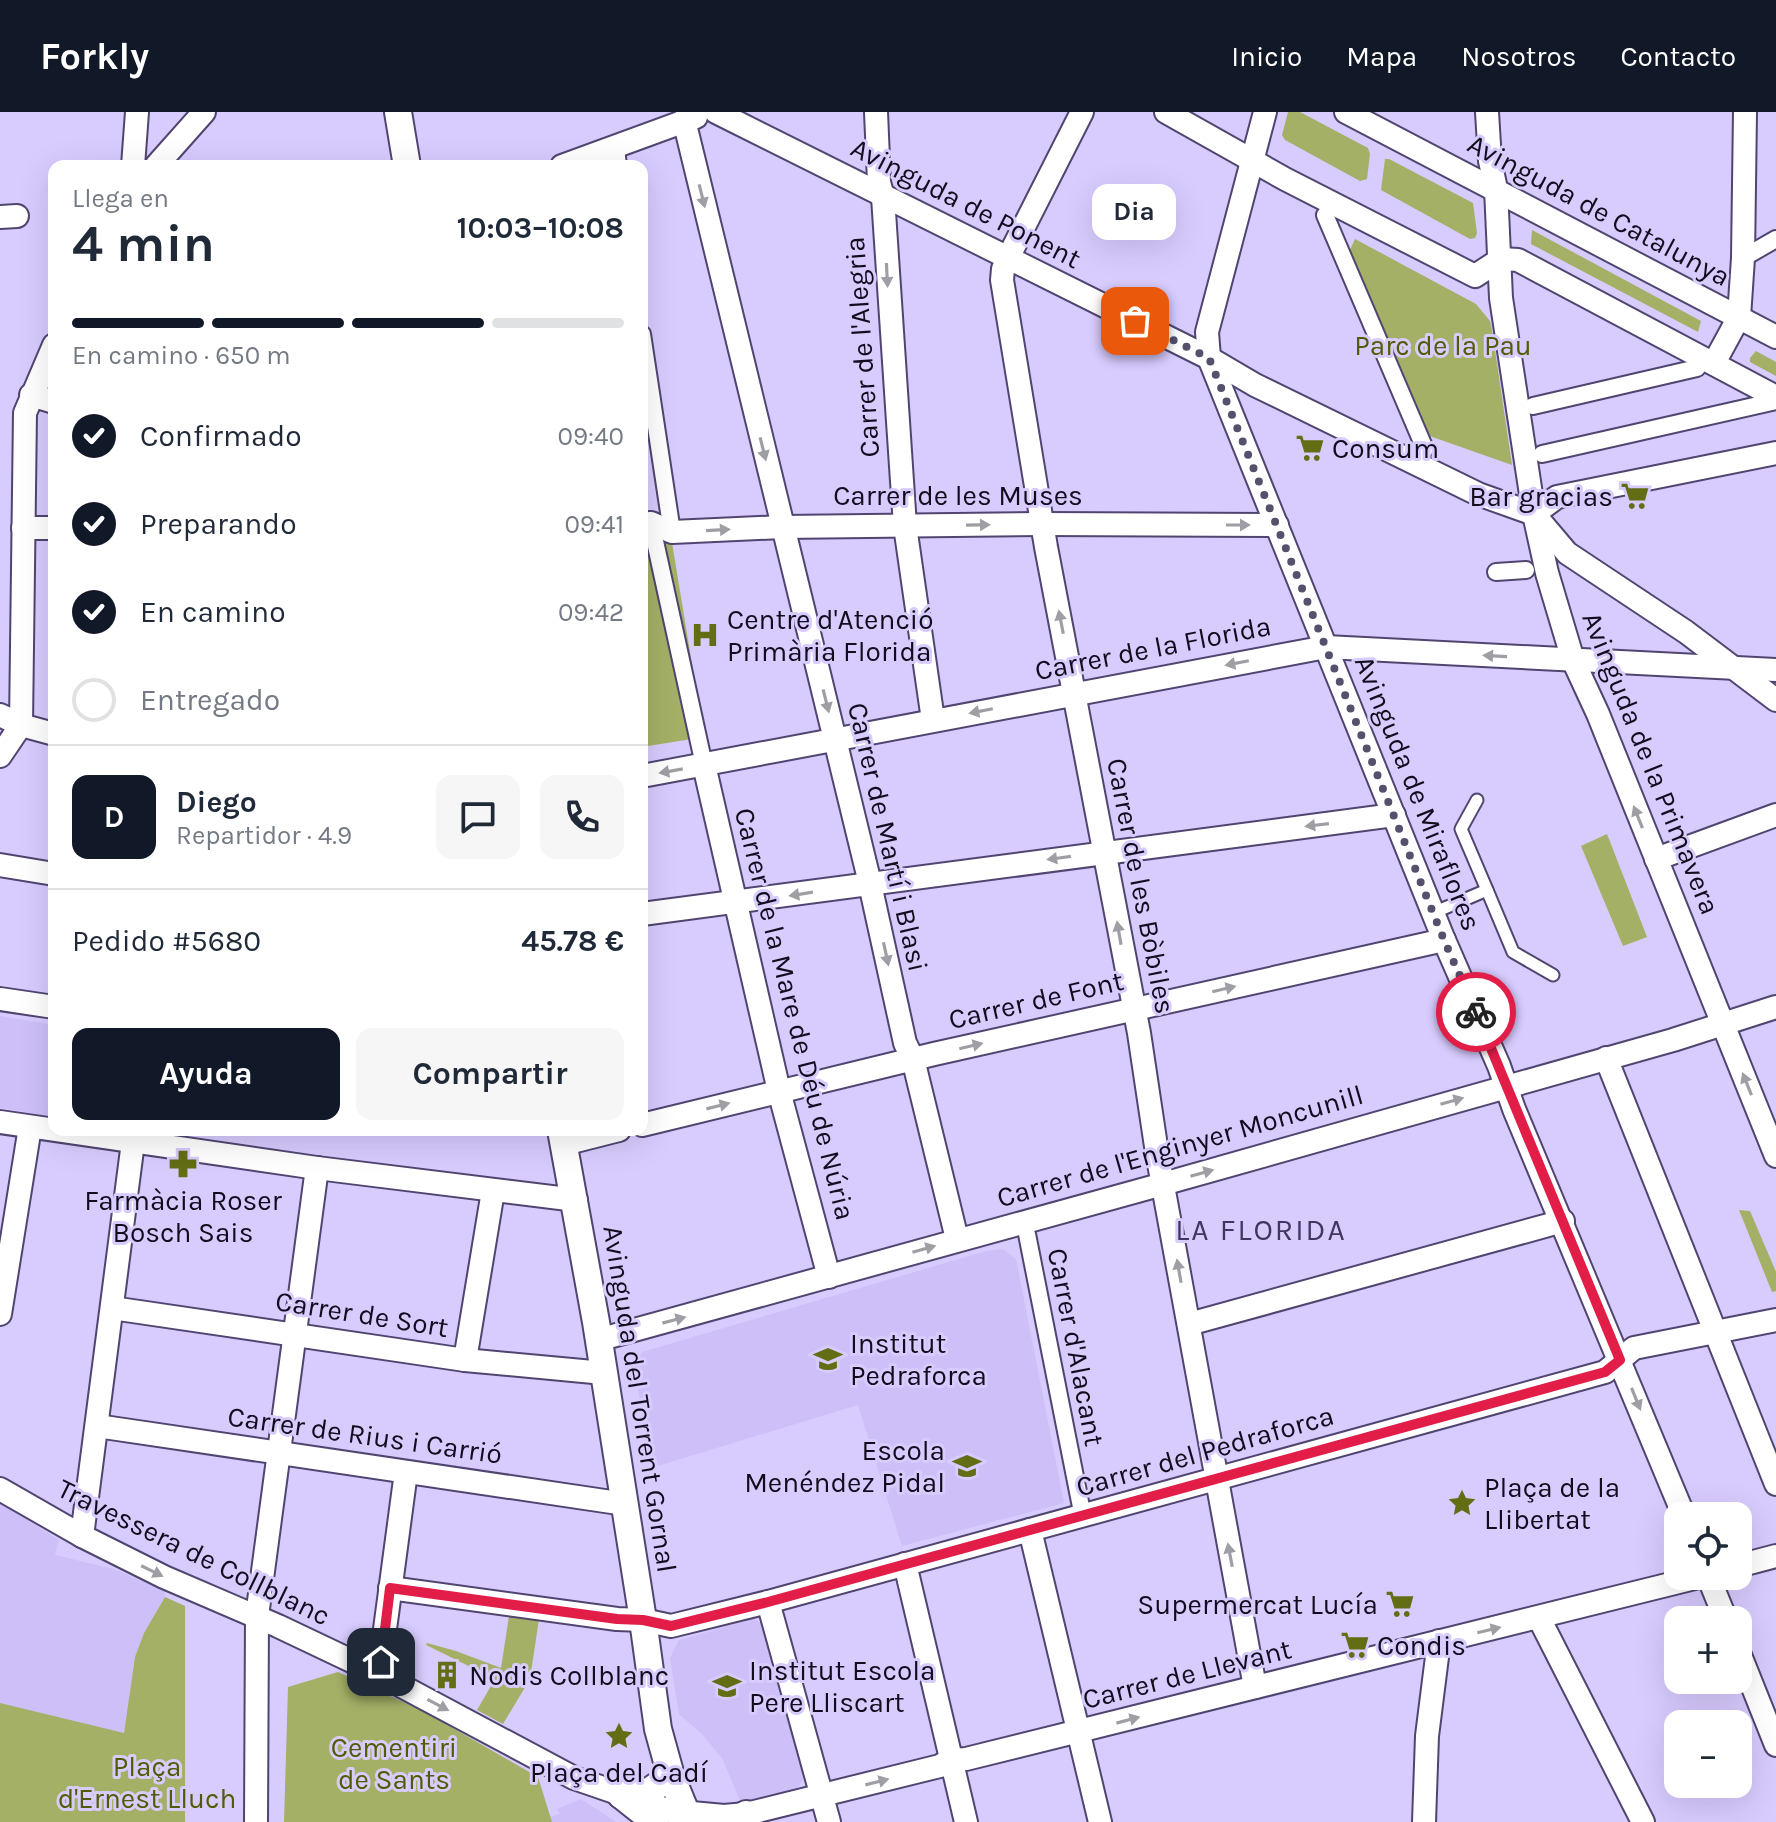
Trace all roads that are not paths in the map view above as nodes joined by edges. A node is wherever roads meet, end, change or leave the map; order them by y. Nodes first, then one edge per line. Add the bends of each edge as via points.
1 (137, 112) edge
2 (204, 112) edge
3 (398, 112) edge
4 (714, 112) edge
5 (876, 112) edge
6 (1082, 112) edge
7 (1166, 112) edge
8 (1265, 112) edge
9 (1346, 112) edge
10 (1487, 112) edge
11 (1745, 112) edge
12 (684, 120) junction
13 (617, 157) edge
14 (133, 160) edge
15 (161, 160) edge
16 (406, 160) edge
17 (1254, 163) junction
18 (1496, 189) junction
19 (883, 197) junction
20 (1325, 215) dead end
21 (1776, 239) edge
22 (1008, 258) junction
23 (1743, 258) junction
24 (1501, 259) junction
25 (1739, 317) junction
26 (1776, 337) edge
27 (48, 358) edge
28 (1209, 358) junction
29 (1706, 365) junction
30 (648, 374) edge
31 (31, 395) junction
32 (1776, 399) edge
33 (48, 400) edge
34 (1533, 406) dead end
35 (1425, 449) dead end
36 (1776, 453) edge
37 (1542, 454) dead end
38 (1534, 514) junction
39 (648, 524) edge
40 (1042, 524) junction
41 (1277, 525) junction
42 (905, 526) junction
43 (782, 527) junction
44 (23, 528) junction
45 (48, 528) edge
46 (648, 531) edge
47 (672, 532) junction
48 (1526, 570) dead end
49 (1496, 572) dead end
50 (1326, 647) junction
51 (1573, 660) junction
52 (1734, 667) junction
53 (1776, 670) edge
54 (1075, 695) junction
55 (1776, 700) edge
56 (0, 715) edge
57 (933, 720) junction
58 (21, 725) junction
59 (48, 732) edge
60 (835, 738) junction
61 (0, 756) edge
62 (704, 765) junction
63 (648, 775) edge
64 (1477, 800) dead end
65 (1394, 815) junction
66 (1776, 815) edge
67 (1104, 852) junction
68 (1656, 859) junction
69 (0, 865) edge
70 (48, 873) edge
71 (870, 883) junction
72 (1487, 890) junction
73 (734, 904) junction
74 (648, 913) edge
75 (1433, 913) junction
76 (1444, 940) junction
77 (1553, 975) dead end
78 (0, 999) edge
79 (48, 1006) edge
80 (1776, 1007) edge
81 (1134, 1009) junction
82 (1722, 1023) junction
83 (1606, 1058) junction
84 (913, 1059) junction
85 (1506, 1085) junction
86 (779, 1091) junction
87 (0, 1122) edge
88 (648, 1124) edge
89 (30, 1127) junction
90 (48, 1130) edge
91 (92, 1136) edge
92 (562, 1137) edge
93 (133, 1142) junction
94 (1776, 1156) edge
95 (317, 1168) junction
96 (1163, 1184) junction
97 (493, 1191) junction
98 (576, 1200) junction
99 (1563, 1221) junction
100 (1027, 1234) dead end
101 (957, 1239) junction
102 (829, 1277) junction
103 (112, 1308) junction
104 (0, 1314) edge
105 (1776, 1320) edge
106 (1189, 1324) junction
107 (1715, 1330) junction
108 (296, 1334) junction
109 (598, 1340) junction
110 (465, 1360) junction
111 (1620, 1360) junction
112 (604, 1373) junction
113 (97, 1426) junction
114 (279, 1454) junction
115 (406, 1472) junction
116 (1216, 1479) junction
117 (1776, 1484) edge
118 (0, 1489) edge
119 (1678, 1502) edge
120 (625, 1504) junction
121 (1083, 1517) junction
122 (1030, 1530) junction
123 (82, 1536) junction
124 (1776, 1556) edge
125 (1752, 1562) edge
126 (905, 1564) junction
127 (1664, 1587) edge
128 (390, 1588) junction
129 (768, 1602) junction
130 (257, 1616) junction
131 (1539, 1618) junction
132 (643, 1620) junction
133 (1439, 1641) junction
134 (379, 1674) junction
135 (1752, 1685) edge
136 (1255, 1687) junction
137 (1078, 1733) junction
138 (1776, 1745) edge
139 (950, 1760) junction
140 (671, 1776) junction
141 (621, 1795) junction
142 (822, 1795) junction
143 (687, 1818) edge
144 (740, 1818) edge
145 (256, 1822) edge
146 (655, 1822) edge
147 (829, 1822) edge
148 (966, 1822) edge
149 (1100, 1822) edge
150 (1424, 1822) edge
151 (1643, 1822) edge

1 - 14 street
2 - 15 street
3 - 16 street
4 - 12 street
4 - 19 street, Avinguda de Ponent
5 - 19 street, Carrer de l'Alegria
6 - 22 street, Carrer de les Bòbiles
7 - 17 street
8 - 17 street
9 - 18 street, Avinguda de Catalunya
10 - 18 street, Avinguda de la Primavera
11 - 23 street
12 - 13 street
12 -> 43 street, Carrer de Martí i Blasi
17 - 24 street via 1475,276
17 - 28 street via 1207,332
18 - 24 street, Avinguda de la Primavera
18 - 25 street, Avinguda de Catalunya
19 - 22 street, Avinguda de Ponent
19 -> 42 street, Carrer de l'Alegria
20 - 35 street
21 - 23 street
22 - 28 street, Avinguda de Ponent
22 - 40 street, Carrer de les Bòbiles via 1002,280
23 - 25 street
24 - 29 street via 1518,260
24 - 38 street, Avinguda de la Primavera via 1501,298
25 - 26 street, Avinguda de Catalunya
25 - 29 street, Avinguda de Catalunya
27 - 31 street
28 - 38 street, Avinguda de Ponent via 1478,494
28 - 41 street, Avinguda de Miraflores
29 - 32 street
29 - 34 street
30 - 47 street
31 - 33 street
31 - 44 street via 24,428
32 - 37 street
36 - 38 street via 1557,497
38 - 51 street, Avinguda de la Primavera
38 - 52 street via 1567,553
39 - 47 street, Carrer de les Muses
40 -> 41 street, Carrer de les Muses
42 -> 40 street, Carrer de les Muses
54 -> 40 street, Carrer de les Bòbiles
41 - 50 street, Avinguda de Miraflores
42 - 43 street, Carrer de les Muses
42 - 57 street, Carrer de l'Alegria
47 -> 43 street, Carrer de les Muses
43 -> 60 street, Carrer de Martí i Blasi
44 - 45 street
44 - 58 street
46 - 62 street
48 - 49 street
51 -> 50 street, Carrer de la Florida
50 -> 54 street, Carrer de la Florida
50 - 65 street, Avinguda de Miraflores
51 - 52 street, Carrer de la Florida
68 -> 51 street, Avinguda de la Primavera
52 - 53 street, Carrer de la Florida
52 - 55 street
54 -> 57 street, Carrer de la Florida
54 - 67 street, Carrer de les Bòbiles
56 - 58 street
57 - 60 street, Carrer de la Florida
58 - 59 street
58 - 61 street
60 - 62 street, Carrer de la Florida
60 - 71 street, Carrer de Martí i Blasi
62 -> 63 street, Carrer de la Florida
62 - 73 street, Carrer de la Mare de Déu de Núria
64 - 72 lane via 1461,829
65 -> 67 street
65 - 75 street, Avinguda de Miraflores
66 - 68 street
67 -> 71 street
81 -> 67 street, Carrer de les Bòbiles
68 - 82 street, Avinguda de la Primavera
69 - 70 street
71 -> 73 street
71 -> 84 street, Carrer de Martí i Blasi
72 - 75 lane
72 - 77 lane via 1513,952
73 - 74 street
73 - 86 street, Carrer de la Mare de Déu de Núria
75 - 76 street, Avinguda de Miraflores
81 -> 76 street, Carrer de Font
76 - 85 street, Avinguda de Miraflores
78 - 79 street
80 - 82 street, Carrer de l'Enginyer Moncunill
84 -> 81 street, Carrer de Font
81 - 96 street, Carrer de les Bòbiles
82 - 83 street, Carrer de l'Enginyer Moncunill
94 -> 82 street, Avinguda de la Primavera
83 - 85 street, Carrer de l'Enginyer Moncunill
83 - 107 street
84 - 86 street, Carrer de Font
84 - 101 street, Carrer de Martí i Blasi
96 -> 85 street, Carrer de l'Enginyer Moncunill
85 - 99 street, Avinguda de Miraflores
88 -> 86 street, Carrer de Font
86 - 102 street, Carrer de la Mare de Déu de Núria
87 - 89 street
89 - 90 street
89 - 104 street
91 - 93 street
92 - 98 street, Avinguda del Torrent Gornal
93 - 95 street
93 - 103 street
95 - 97 street
95 - 108 street
96 - 101 street, Carrer de l'Enginyer Moncunill
106 -> 96 street, Carrer de les Bòbiles
97 - 98 street
97 - 110 street
98 - 109 street, Avinguda del Torrent Gornal
99 - 106 street
99 - 111 street, Avinguda de Miraflores
100 - 121 street, Carrer d'Alacant
102 -> 101 street, Carrer de l'Enginyer Moncunill
109 -> 102 street, Carrer de l'Enginyer Moncunill
103 - 108 street, Carrer de Sort
103 - 113 street
105 - 107 street, Carrer del Pedraforca
106 - 116 street, Carrer de les Bòbiles
107 - 111 street, Carrer del Pedraforca via 1634,1348
107 - 117 street
108 - 110 street, Carrer de Sort
108 - 114 street
109 - 112 street, Avinguda del Torrent Gornal
110 - 112 street, Carrer de Sort
111 - 116 street, Carrer del Pedraforca via 1605,1372
111 -> 119 street, Avinguda de Miraflores
112 - 120 street, Avinguda del Torrent Gornal
113 - 114 street, Carrer de Rius i Carrió
113 - 123 street
114 - 115 street, Carrer de Rius i Carrió
114 - 130 street
115 - 120 street, Carrer de Rius i Carrió
115 - 128 street
116 - 121 street, Carrer del Pedraforca
136 -> 116 street, Carrer de les Bòbiles
118 - 123 street, Travessera de Collblanc
120 - 132 street, Avinguda del Torrent Gornal
121 - 122 street, Carrer del Pedraforca
122 - 126 street, Carrer del Pedraforca
122 - 137 street
123 -> 130 street, Travessera de Collblanc
124 - 125 street
126 - 129 street, Carrer del Pedraforca
126 - 139 street
127 - 131 street, Carrer de Llevant
128 - 132 street, Carrer del Pedraforca
128 - 134 street
129 - 132 street, Carrer del Pedraforca via 671,1626
129 - 142 street
130 - 134 street, Travessera de Collblanc
130 - 145 street
133 -> 131 street, Carrer de Llevant
131 - 151 street
132 - 140 street, Avinguda del Torrent Gornal via 658,1729
133 - 136 street, Carrer de Llevant
133 - 150 street via 1427,1736
134 -> 141 street, Travessera de Collblanc via 574,1778
135 - 138 street
137 -> 136 street, Carrer de Llevant
137 - 139 street, Carrer de Llevant
137 - 149 street
142 -> 139 street, Carrer de Llevant
139 - 148 street
140 - 141 street via 648,1792
140 - 143 street
141 - 143 street
141 - 146 street
142 - 144 street, Carrer de Llevant
142 - 147 street
143 - 144 street, Carrer de Llevant

